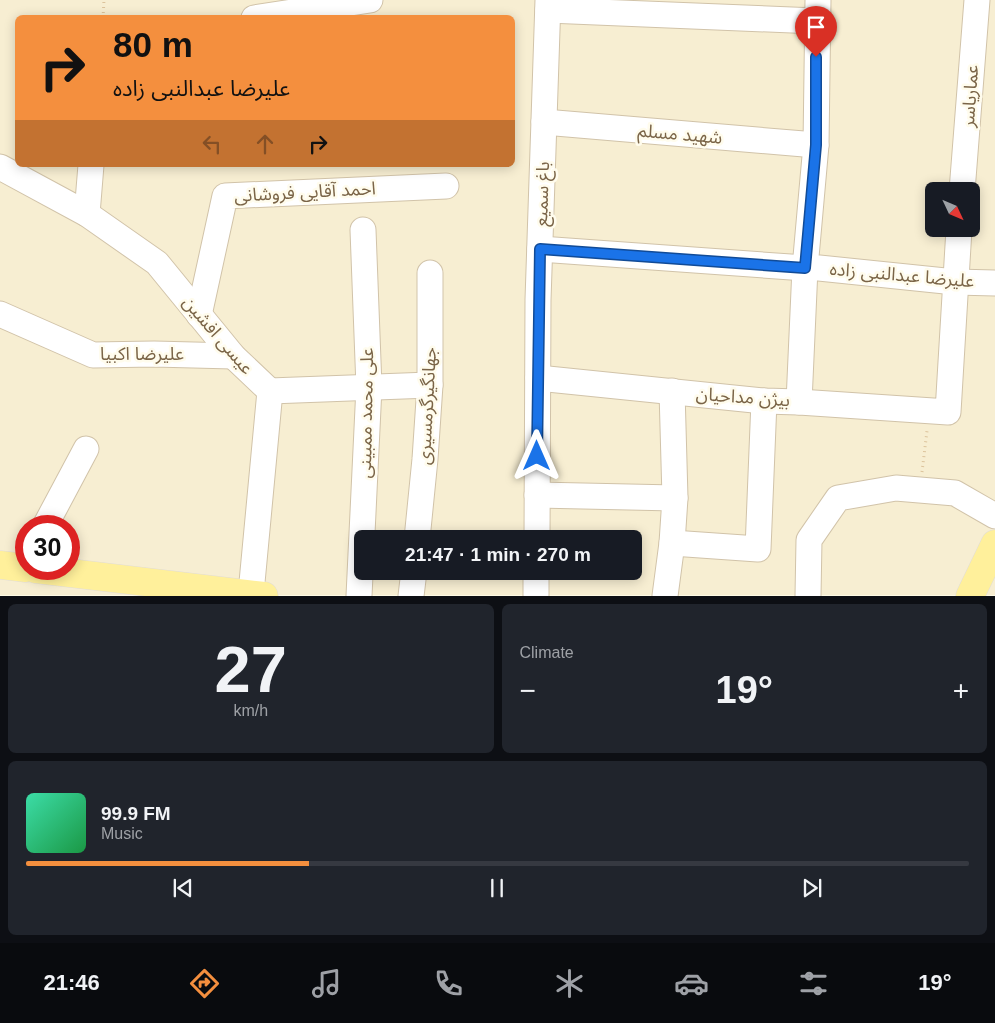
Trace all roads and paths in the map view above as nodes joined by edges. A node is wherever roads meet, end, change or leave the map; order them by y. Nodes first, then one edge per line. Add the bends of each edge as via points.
1 (104, 0) edge
2 (370, 0) edge
3 (977, 0) edge
4 (548, 5) edge
5 (817, 11) edge
6 (103, 15) edge
7 (273, 15) edge
8 (544, 122) junction
9 (816, 145) junction
10 (0, 167) edge
11 (91, 167) edge
12 (963, 182) edge
13 (446, 186) dead end
14 (87, 214) junction
15 (363, 230) dead end
16 (958, 238) edge
17 (540, 249) junction
18 (805, 268) junction
19 (430, 273) dead end
20 (955, 282) junction
21 (995, 283) edge
22 (0, 314) edge
23 (199, 315) junction
24 (232, 356) junction
25 (538, 378) junction
26 (430, 385) junction
27 (369, 387) junction
28 (270, 391) junction
29 (672, 391) junction
30 (764, 401) junction
31 (799, 402) junction
32 (939, 412) junction
33 (86, 449) dead end
34 (920, 490) junction
35 (537, 495) junction
36 (675, 498) junction
37 (51, 515) edge
38 (995, 516) edge
39 (418, 530) edge
40 (537, 530) edge
41 (672, 543) junction
42 (995, 544) edge
43 (80, 573) edge
44 (413, 580) edge
45 (536, 580) edge
46 (258, 594) edge
47 (359, 596) edge
48 (411, 596) edge
49 (536, 596) edge
50 (665, 596) edge
51 (808, 596) edge
52 (970, 596) edge

1 - 6 path
2 - 7 street
3 - 12 street, عماریاسر
4 - 5 street
4 - 8 street, باغ سمیع
5 - 9 street
8 - 9 street, شهید مسلم
8 - 17 street, باغ سمیع
9 - 18 street
10 - 14 street, عیسی افشین
11 - 14 street
13 - 23 street, احمد آقایی فروشانی via 225,196
14 - 23 street, عیسی افشین via 157,263
15 - 27 street, علی محمد ممبینی
16 - 20 street
17 - 18 street, علیرضا عبدالنبی زاده
17 - 25 street, باغ سمیع
18 - 20 street, علیرضا عبدالنبی زاده
18 - 31 street
19 - 26 street, جهانگیرگرمسیری
20 - 21 street, علیرضا عبدالنبی زاده
20 - 32 street
22 - 24 street, علیرضا اکبیا via 93,355
23 - 24 street, عیسی افشین
24 - 28 street, عیسی افشین
25 - 29 street, بیژن مداحیان
25 - 35 street, باغ سمیع
26 - 27 street
26 - 39 street, جهانگیرگرمسیری
27 - 28 street
27 - 47 street, علی محمد ممبینی
28 - 46 street
29 - 30 street, بیژن مداحیان
29 - 36 street
30 - 31 street, بیژن مداحیان
30 - 41 street via 758,549
31 - 32 street, بیژن مداحیان
32 - 34 path
33 - 37 street
34 - 38 street via 955,492
34 - 51 street via 896,488 838,498 808,540
35 - 36 street
35 - 40 street, باغ سمیع
36 - 41 street
41 - 50 street
42 - 52 main road
43 - 46 main road
44 - 48 street
45 - 49 street

